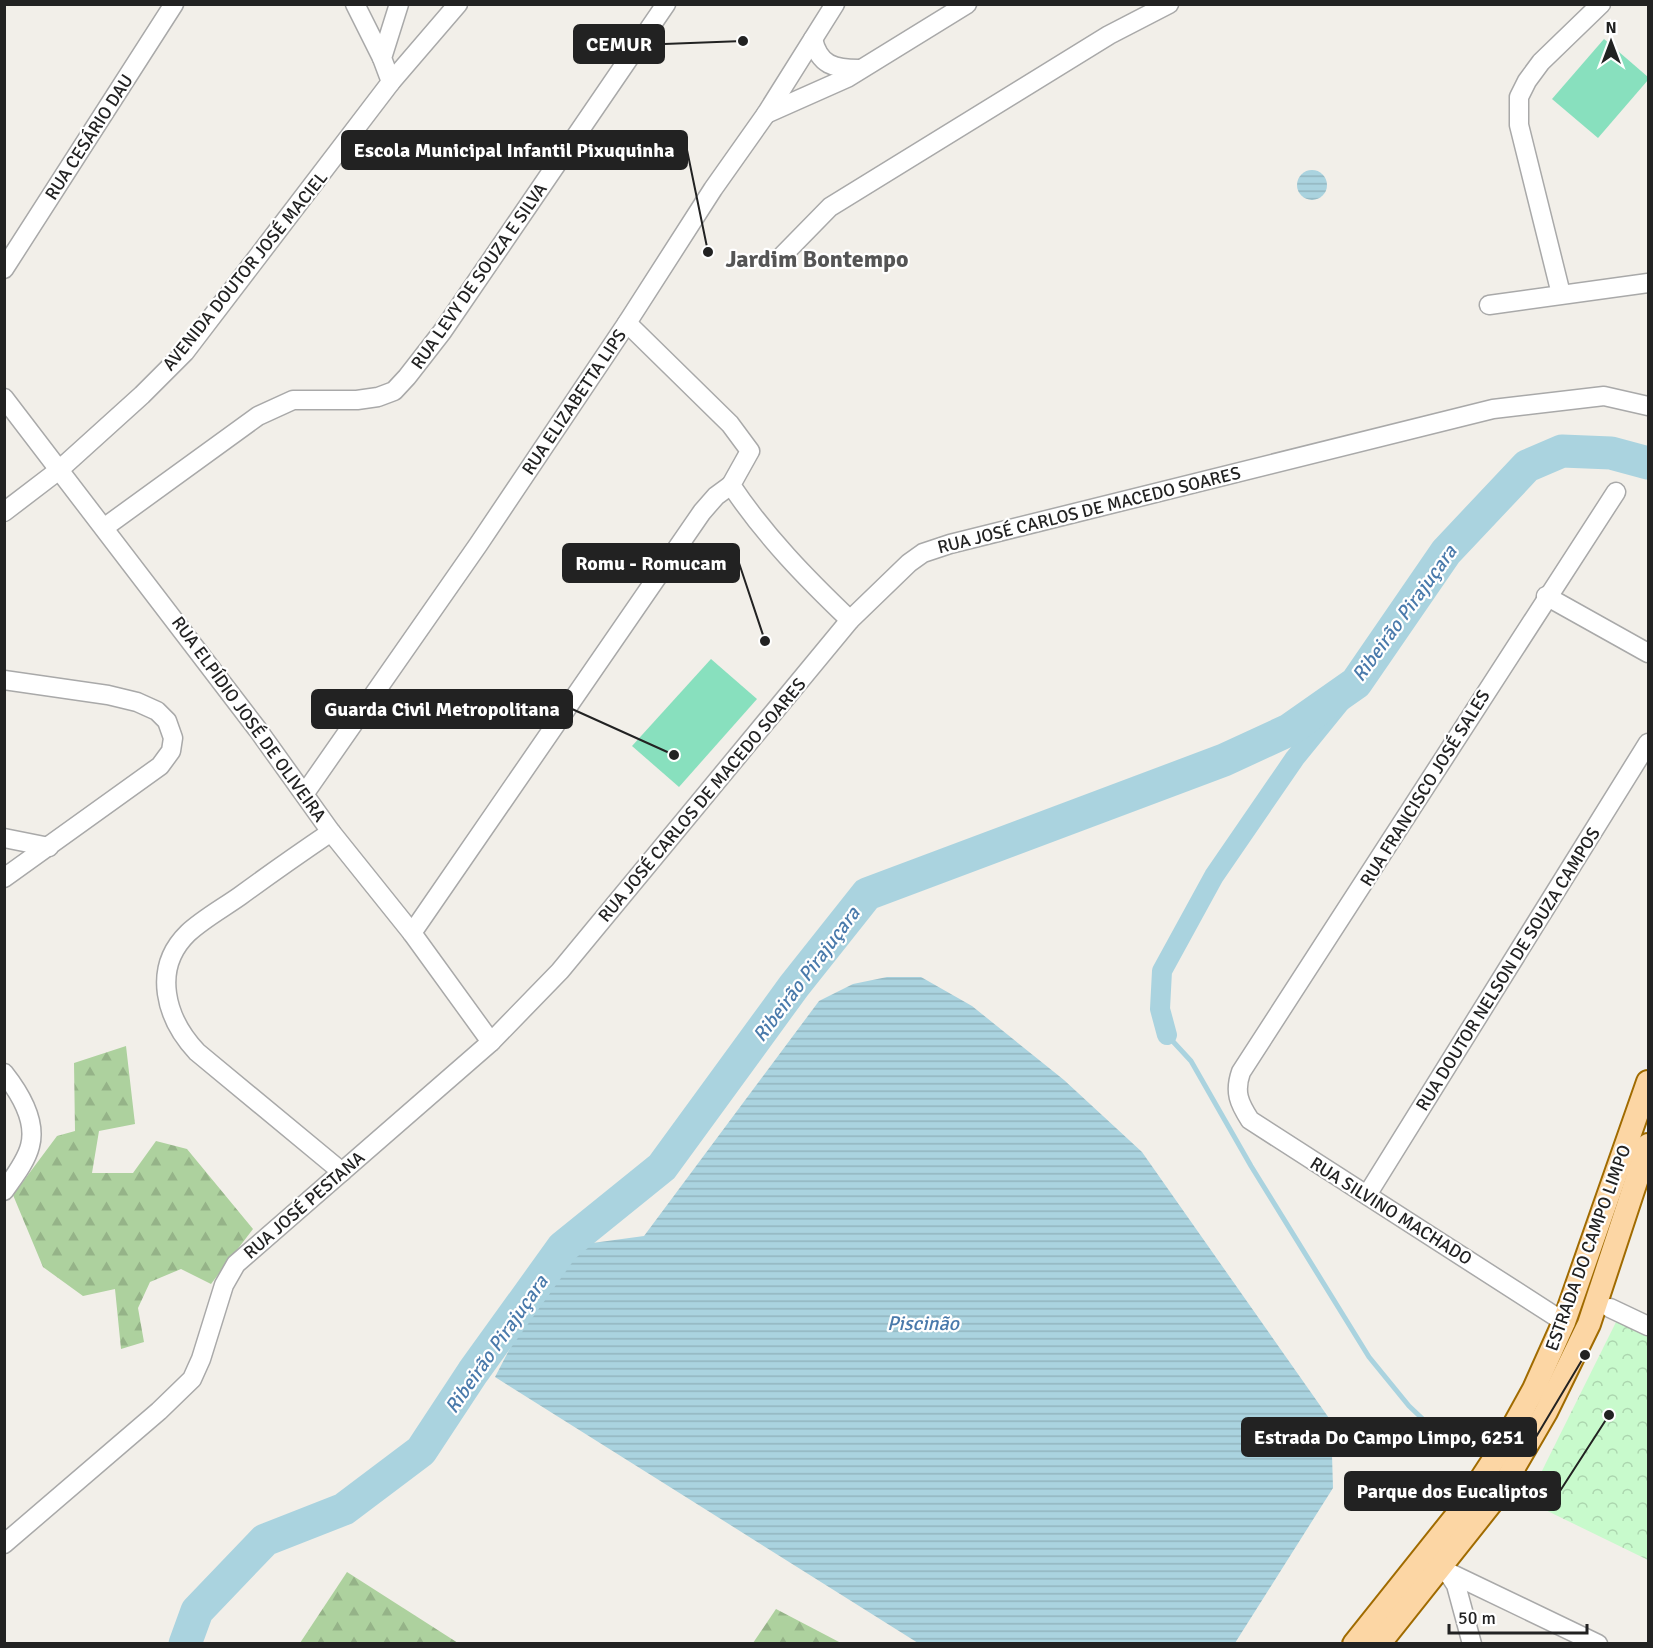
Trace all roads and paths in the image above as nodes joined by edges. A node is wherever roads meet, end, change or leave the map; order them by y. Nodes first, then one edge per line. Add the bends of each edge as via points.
1 (174, 4) edge
2 (355, 4) edge
3 (399, 4) edge
4 (458, 4) edge
5 (666, 4) edge
6 (834, 4) edge
7 (967, 4) edge
8 (1169, 4) edge
9 (1601, 4) edge
10 (813, 39) junction
11 (382, 58) junction
12 (859, 69) junction
13 (391, 82) junction
14 (766, 114) junction
15 (780, 258) dead end
16 (4, 269) edge
17 (1648, 283) edge
18 (1561, 294) junction
19 (1490, 305) dead end
20 (627, 323) junction
21 (4, 398) edge
22 (1648, 406) edge
23 (59, 470) junction
24 (731, 485) junction
25 (1616, 492) dead end
26 (4, 512) edge
27 (105, 527) junction
28 (1546, 596) junction
29 (850, 620) junction
30 (1648, 652) edge
31 (4, 680) edge
32 (1648, 744) edge
33 (305, 793) junction
34 (331, 832) junction
35 (4, 838) edge
36 (49, 847) junction
37 (4, 878) edge
38 (412, 933) junction
39 (491, 1042) junction
40 (4, 1073) edge
41 (1648, 1082) edge
42 (1236, 1085) joint
43 (1648, 1145) edge
44 (342, 1172) junction
45 (4, 1191) edge
46 (1367, 1195) junction
47 (1610, 1308) dead end
48 (1564, 1322) junction
49 (1648, 1326) edge
50 (4, 1544) edge
51 (1440, 1565) junction
52 (1385, 1635) edge
53 (1354, 1644) edge
54 (1472, 1644) edge
55 (1598, 1644) edge

1 - 16 street, RUA CESÁRIO DAU
2 - 11 street
3 - 11 street
4 - 13 street, AVENIDA DOUTOR JOSÉ MACIEL
5 - 27 street, RUA LEVY DE SOUZA E SILVA via 442,332 394,391 357,400 313,398 277,405
6 - 10 street, RUA ELIZABETTA LIPS
7 - 12 street
8 - 15 street via 1109,35 830,207
9 - 18 street via 1541,62 1520,97 1519,125
10 - 12 street via 826,65
10 - 14 street, RUA ELIZABETTA LIPS
11 - 13 street
12 - 14 street
13 - 23 street, AVENIDA DOUTOR JOSÉ MACIEL via 185,352
14 - 20 street, RUA ELIZABETTA LIPS via 712,189
17 - 18 street
18 - 19 street
20 - 24 street via 730,424 750,451
20 - 33 street, RUA ELIZABETTA LIPS
21 - 23 street, RUA ELPÍDIO JOSÉ DE OLIVEIRA
22 - 29 street, RUA JOSÉ CARLOS DE MACEDO SOARES via 1604,396 1493,409 950,544 923,553 909,563
23 - 26 street, AVENIDA DOUTOR JOSÉ MACIEL
23 - 27 street, RUA ELPÍDIO JOSÉ DE OLIVEIRA
24 - 29 street via 758,526
24 - 38 street via 696,520
25 - 28 street, RUA FRANCISCO JOSÉ SALES
27 - 33 street, RUA ELPÍDIO JOSÉ DE OLIVEIRA
28 - 30 street
28 - 42 street, RUA FRANCISCO JOSÉ SALES
29 - 39 street, RUA JOSÉ CARLOS DE MACEDO SOARES via 560,971
31 - 36 street via 137,702 168,721 173,738 171,751 160,765
32 - 46 street, RUA DOUTOR NELSON DE SOUZA CAMPOS
33 - 34 street, RUA ELPÍDIO JOSÉ DE OLIVEIRA
34 - 38 street, RUA ELPÍDIO JOSÉ DE OLIVEIRA
34 - 44 street via 189,932 169,958 166,990 168,1009 183,1036 198,1052
35 - 36 street
36 - 37 street
38 - 39 street, RUA ELPÍDIO JOSÉ DE OLIVEIRA
39 - 44 street, RUA JOSÉ PESTANA
40 - 45 street via 25,1105 31,1133 30,1146
41 - 48 main road, ESTRADA DO CAMPO LIMPO
42 - 46 street, RUA SILVINO MACHADO via 1250,1120
43 - 51 main road, ESTRADA DO CAMPO LIMPO via 1575,1358 1499,1493
44 - 50 street, RUA JOSÉ PESTANA via 236,1264 224,1285 192,1379
46 - 48 street, RUA SILVINO MACHADO
47 - 49 street
48 - 51 main road, ESTRADA DO CAMPO LIMPO via 1534,1389 1461,1510
51 - 52 main road, ESTRADA DO CAMPO LIMPO
51 - 54 street
51 - 55 street
52 - 53 main road, ESTRADA DO CAMPO LIMPO

